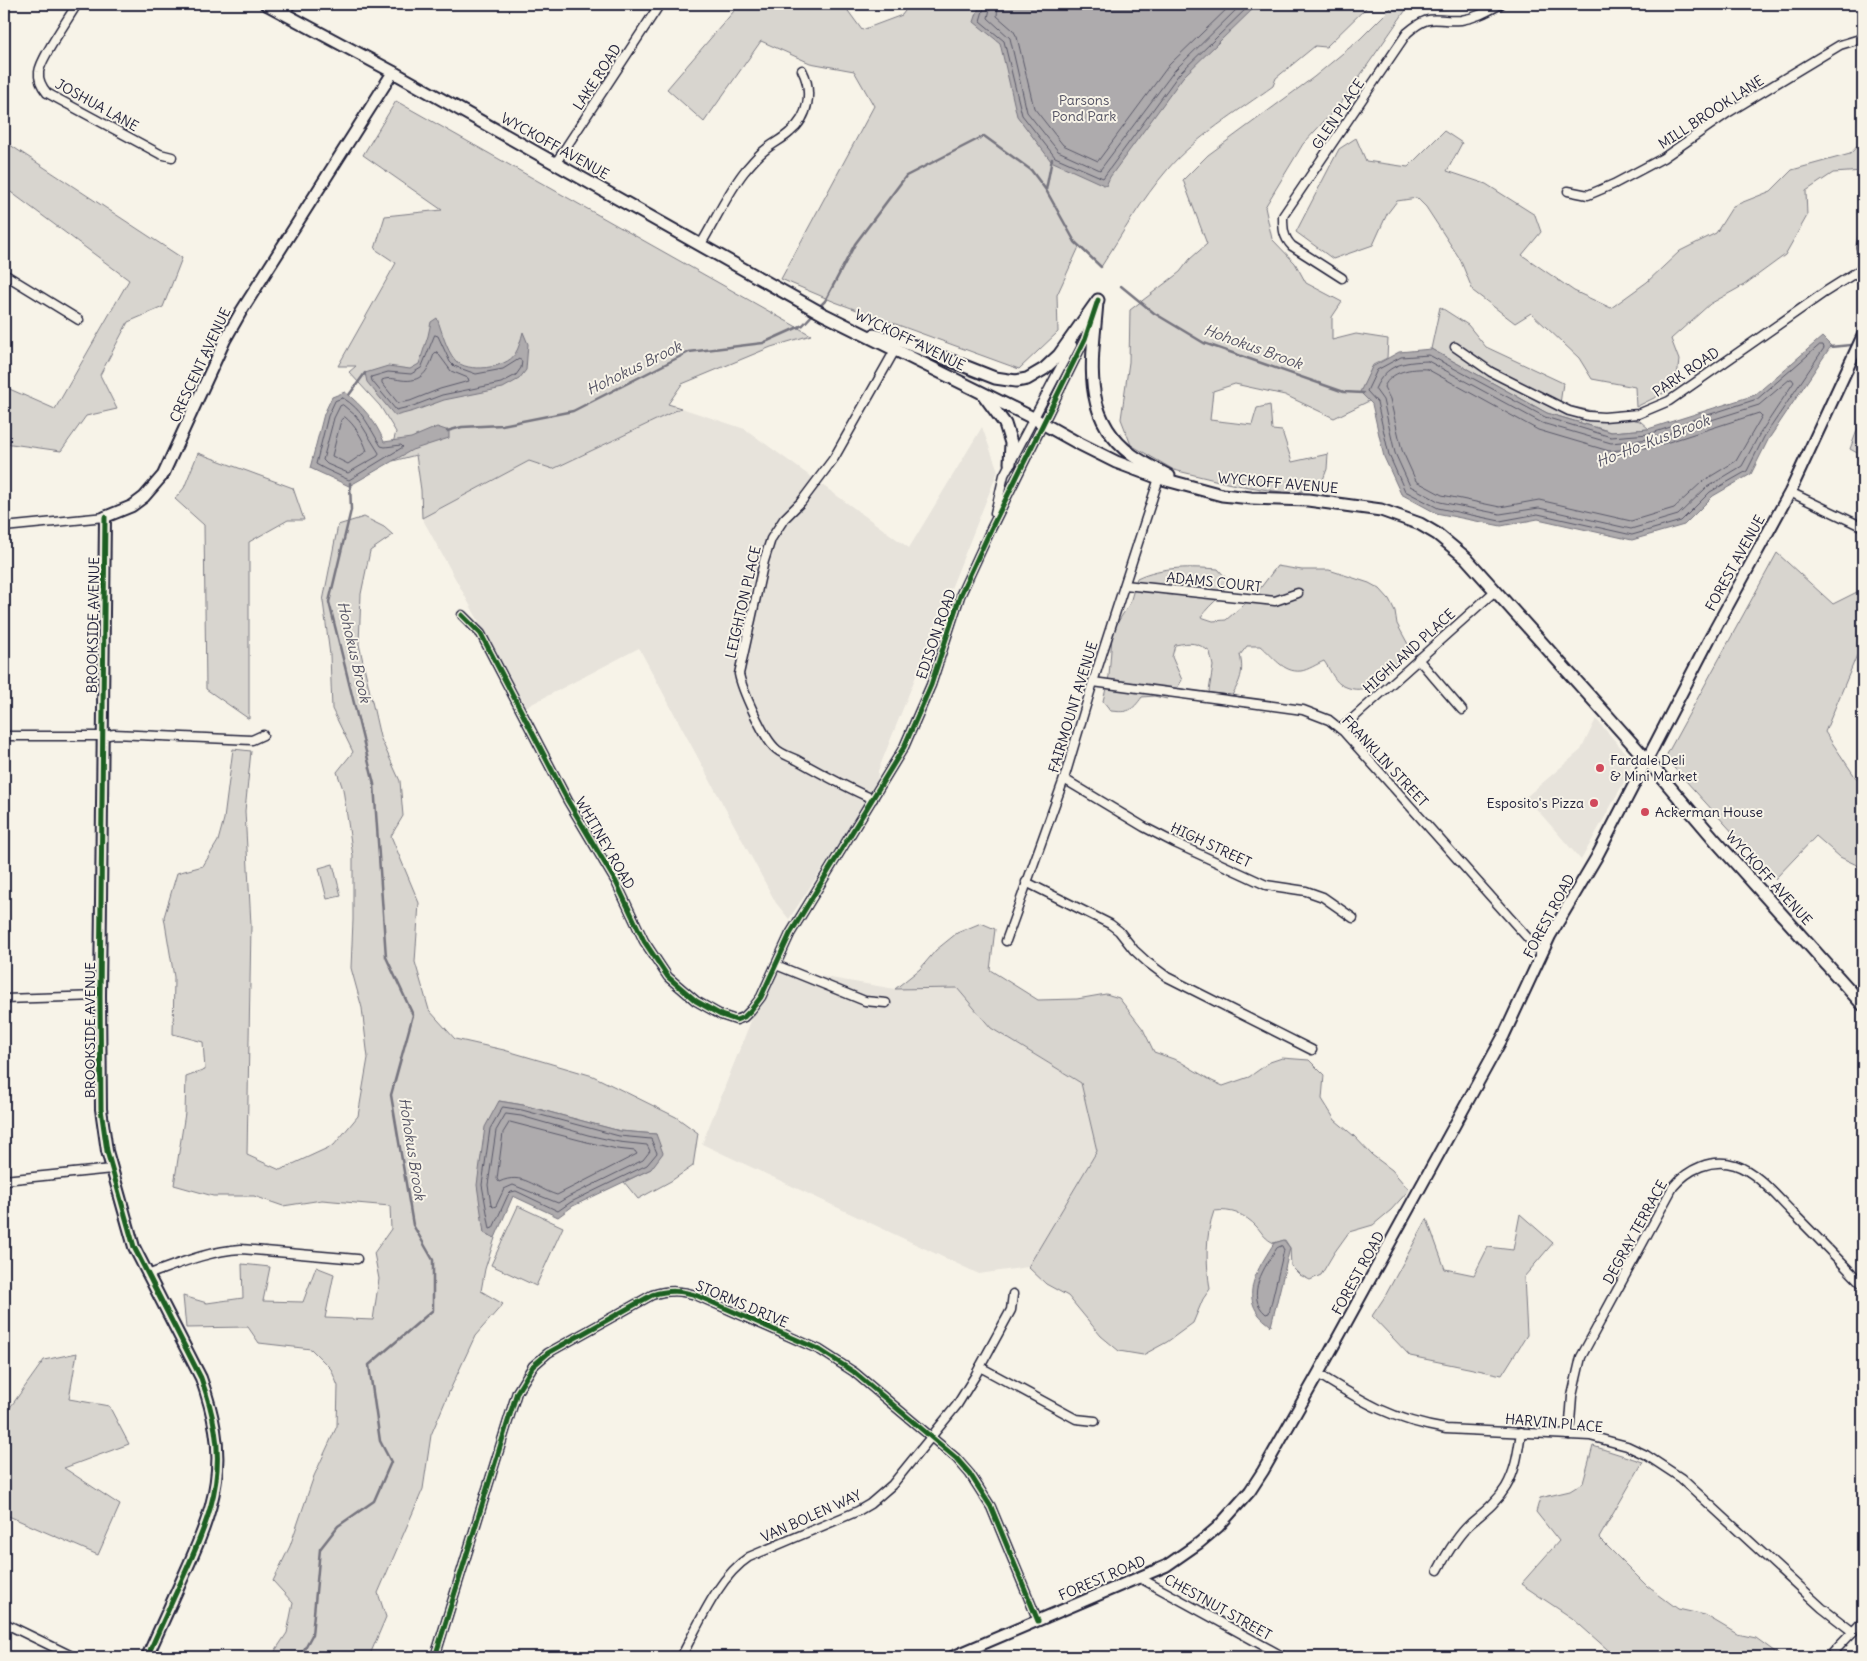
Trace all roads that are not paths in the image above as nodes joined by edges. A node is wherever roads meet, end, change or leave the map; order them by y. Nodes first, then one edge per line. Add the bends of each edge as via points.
1 (77, 4) edge
2 (266, 4) edge
3 (292, 4) edge
4 (660, 4) edge
5 (1500, 4) edge
6 (282, 13) junction
7 (1863, 38) edge
8 (802, 70) dead end
9 (393, 72) junction
10 (172, 157) dead end
11 (555, 164) junction
12 (1568, 191) dead end
13 (1863, 238) edge
14 (701, 244) junction
15 (1863, 258) edge
16 (1863, 268) edge
17 (4, 274) edge
18 (1342, 278) dead end
19 (1098, 300) junction
20 (79, 320) dead end
21 (858, 331) junction
22 (1863, 334) edge
23 (1455, 347) dead end
24 (895, 350) junction
25 (982, 392) junction
26 (1038, 421) junction
27 (1010, 463) junction
28 (1159, 478) junction
29 (1188, 487) junction
30 (1790, 492) junction
31 (105, 517) junction
32 (1863, 527) edge
33 (4, 528) edge
34 (991, 529) junction
35 (1125, 585) junction
36 (1495, 591) junction
37 (1298, 593) dead end
38 (462, 615) dead end
39 (1418, 660) junction
40 (1093, 682) junction
41 (1462, 710) dead end
42 (1341, 729) junction
43 (263, 735) dead end
44 (4, 736) edge
45 (103, 736) junction
46 (1647, 760) junction
47 (1064, 779) junction
48 (873, 799) junction
49 (1026, 882) junction
50 (1353, 918) dead end
51 (1006, 940) dead end
52 (1542, 954) junction
53 (776, 965) junction
54 (100, 996) junction
55 (4, 999) edge
56 (886, 1003) dead end
57 (1863, 1005) edge
58 (1312, 1050) dead end
59 (112, 1170) junction
60 (4, 1180) edge
61 (357, 1259) dead end
62 (148, 1275) junction
63 (1863, 1285) edge
64 (1013, 1294) dead end
65 (980, 1367) junction
66 (1318, 1374) junction
67 (1095, 1422) dead end
68 (1521, 1432) junction
69 (1569, 1435) junction
70 (931, 1437) junction
71 (1438, 1570) dead end
72 (1140, 1578) junction
73 (1038, 1621) junction
74 (1863, 1621) edge
75 (4, 1623) edge
76 (1853, 1632) junction
77 (74, 1657) edge
78 (147, 1657) edge
79 (435, 1657) edge
80 (681, 1657) edge
81 (952, 1657) edge
82 (1284, 1657) edge
83 (1829, 1657) edge

1 - 10 street, JOSHUA LANE via 40,65 42,87 47,93 160,154
2 - 6 main road, WYCKOFF AVENUE
3 - 6 street
4 - 11 street, LAKE ROAD
5 - 18 street, GLEN PLACE via 1483,14 1467,18 1426,19 1407,33 1283,216 1286,240
6 - 9 main road, WYCKOFF AVENUE
7 - 12 street, MILL BROOK LANE via 1840,45 1729,112 1655,163 1588,195
8 - 14 street via 808,85 803,117 790,133 765,150 740,177
9 - 11 main road, WYCKOFF AVENUE
9 - 31 street, CRESCENT AVENUE via 224,340 163,476 138,502
11 - 14 main road, WYCKOFF AVENUE
13 - 15 street
14 - 21 main road, WYCKOFF AVENUE
16 - 23 street, PARK ROAD via 1669,401 1638,414 1604,418 1569,411 1491,372
17 - 20 street
19 - 21 main road via 1059,355 1044,370 1016,381 996,378 901,341
19 - 26 street, EDISON ROAD via 1063,361
19 - 26 street, EDISON ROAD via 1085,339
19 - 29 main road via 1091,365 1095,398 1105,424 1119,444 1133,456
21 - 24 main road, WYCKOFF AVENUE
22 - 30 street, FOREST AVENUE
24 - 25 main road, WYCKOFF AVENUE
24 - 48 street, LEIGHTON PLACE via 834,458 771,539 739,674 746,696 774,748
25 - 26 main road, WYCKOFF AVENUE
25 - 27 main road via 1005,424 1011,443
26 - 27 street, EDISON ROAD
26 - 28 main road, WYCKOFF AVENUE via 1106,458
26 - 34 street, EDISON ROAD
27 - 34 street, EDISON ROAD
28 - 29 main road, WYCKOFF AVENUE
28 - 35 street, FAIRMOUNT AVENUE
29 - 36 main road, WYCKOFF AVENUE via 1222,495 1342,504 1401,516 1426,527 1454,546
30 - 32 street
30 - 46 street, FOREST AVENUE via 1708,640
31 - 33 street, CRESCENT AVENUE
31 - 45 street, BROOKSIDE AVENUE
34 - 48 street, EDISON ROAD via 960,596 922,707 904,747
35 - 37 street, ADAMS COURT via 1276,602
35 - 40 street, FAIRMOUNT AVENUE
36 - 39 street, HIGHLAND PLACE
36 - 46 main road, WYCKOFF AVENUE
38 - 53 street, WHITNEY ROAD via 481,634 568,801 616,882 644,941 668,977 696,1001 736,1020 744,1017 760,998
39 - 41 street
39 - 42 street, HIGHLAND PLACE
40 - 42 street, FRANKLIN STREET via 1303,710 1329,720
40 - 47 street, FAIRMOUNT AVENUE
42 - 52 street, FRANKLIN STREET
43 - 45 street via 252,740
44 - 45 street
45 - 54 street, BROOKSIDE AVENUE
46 - 52 street, FOREST ROAD
46 - 57 main road, WYCKOFF AVENUE via 1714,840
47 - 49 street, FAIRMOUNT AVENUE
47 - 50 street, HIGH STREET via 1175,843 1266,885 1322,897
48 - 53 street, EDISON ROAD via 790,934
49 - 51 street, FAIRMOUNT AVENUE
49 - 58 street via 1110,924 1161,973
52 - 66 street, FOREST ROAD via 1504,1035
53 - 56 street via 864,1002
54 - 55 street
54 - 59 street, BROOKSIDE AVENUE via 101,1109
59 - 60 street
59 - 62 street, BROOKSIDE AVENUE via 134,1247
61 - 62 street via 224,1250
62 - 78 street, BROOKSIDE AVENUE via 201,1378 217,1448 209,1518
63 - 69 street, DEGRAY TERRACE via 1790,1209 1745,1169 1721,1163 1690,1171 1673,1187 1585,1349 1575,1375
64 - 65 street, VAN BOLEN WAY via 1011,1310
65 - 67 street via 1076,1419
65 - 70 street, VAN BOLEN WAY via 957,1405
66 - 68 street, HARVIN PLACE via 1363,1401 1403,1419 1446,1428
66 - 72 street, FOREST ROAD via 1263,1471 1234,1510 1180,1558
68 - 69 street, HARVIN PLACE
68 - 71 street via 1518,1458 1506,1487 1461,1534
69 - 76 street, HARVIN PLACE via 1607,1440 1664,1466
70 - 73 street, STORMS DRIVE via 956,1458 981,1489
70 - 79 street, STORMS DRIVE via 854,1372 820,1350 687,1292 664,1291 652,1295 548,1353 524,1378
70 - 80 street, VAN BOLEN WAY via 892,1485 870,1504 739,1563 724,1580
72 - 73 street, FOREST ROAD
72 - 82 street, CHESTNUT STREET
73 - 81 street, FOREST ROAD
74 - 76 street
75 - 77 street
76 - 83 street

